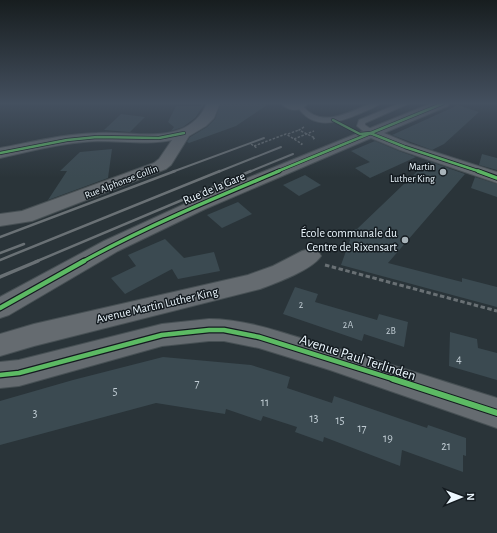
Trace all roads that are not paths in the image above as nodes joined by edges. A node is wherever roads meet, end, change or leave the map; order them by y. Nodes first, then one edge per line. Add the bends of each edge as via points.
1 (193, 128) edge
2 (364, 128) edge
3 (383, 128) edge
4 (184, 133) junction
5 (371, 133) junction
6 (0, 153) edge
7 (497, 178) edge
8 (0, 220) edge
9 (307, 258) road end
10 (0, 308) edge
11 (0, 345) edge
12 (0, 375) edge
13 (497, 413) edge

1 - 4 street, Rue Alphonse Collin
2 - 5 lane
3 - 5 street, Rue de la Gare
4 - 6 street via 158,138 98,137 67,140
4 - 8 street, Rue Alphonse Collin via 165,162 155,169 25,217
5 - 7 street
5 - 10 street, Rue de la Gare via 198,206 111,246
9 - 11 street, Avenue Martin Luther King via 282,272 252,283
12 - 13 street, Avenue Paul Terlinden via 19,373 162,335 224,330 259,337 330,358

